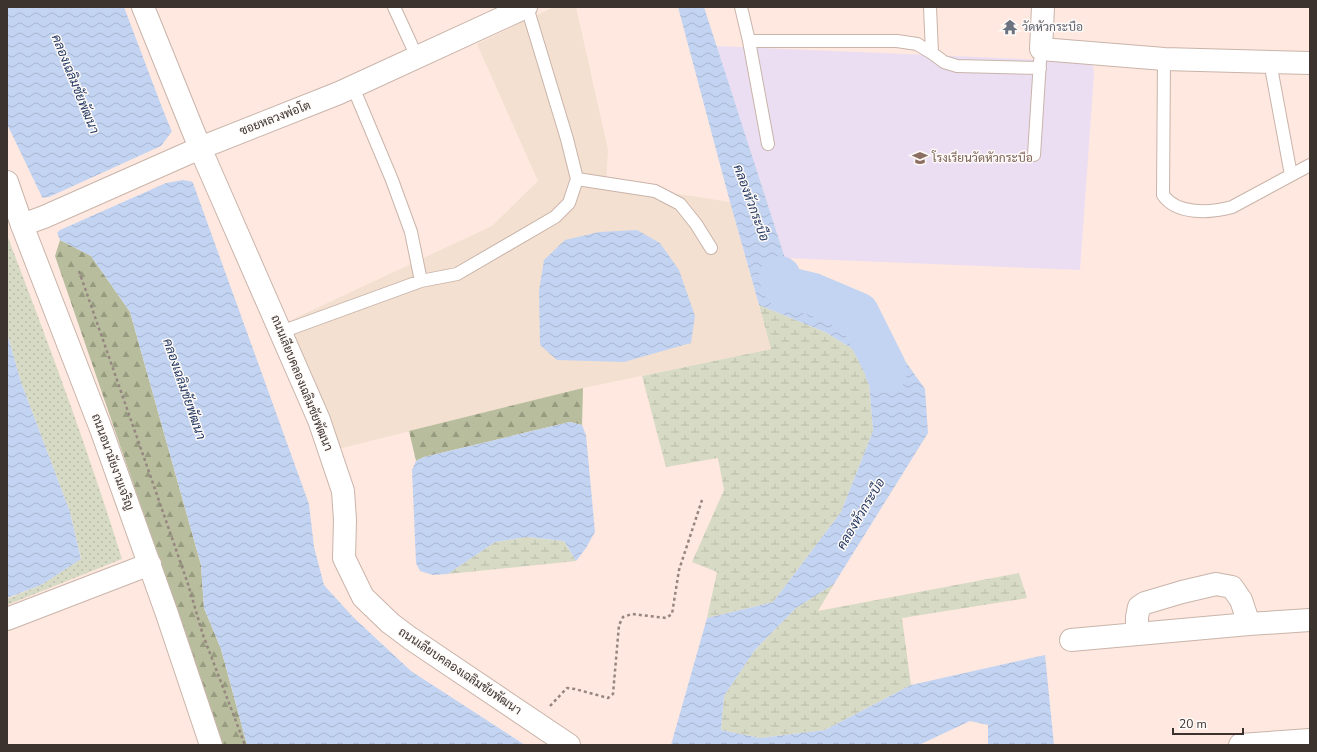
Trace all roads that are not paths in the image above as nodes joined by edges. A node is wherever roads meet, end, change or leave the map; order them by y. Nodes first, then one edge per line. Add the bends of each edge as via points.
1 (144, 7) edge
2 (394, 7) edge
3 (527, 7) edge
4 (741, 7) edge
5 (930, 7) edge
6 (1044, 7) edge
7 (749, 41) junction
8 (932, 53) junction
9 (417, 57) junction
10 (1041, 59) junction
11 (1164, 59) junction
12 (1270, 62) junction
13 (1310, 63) edge
14 (353, 87) junction
15 (768, 144) dead end
16 (194, 151) junction
17 (1034, 155) dead end
18 (1310, 165) edge
19 (1291, 174) junction
20 (577, 179) junction
21 (7, 182) edge
22 (22, 225) junction
23 (711, 248) dead end
24 (421, 281) junction
25 (281, 332) junction
26 (150, 564) junction
27 (7, 619) edge
28 (1310, 620) edge
29 (1249, 624) junction
30 (1137, 634) junction
31 (1071, 640) dead end
32 (1310, 740) edge
33 (210, 745) edge
34 (569, 745) edge
35 (1240, 745) edge

1 - 16 street, ถนนเลียบคลองเฉลิมชัยพัฒนา
2 - 9 lane
3 - 9 street, ซอยหลวงพ่อโต
3 - 20 lane via 568,139
4 - 7 lane
5 - 8 lane
6 - 10 street
7 - 8 lane via 897,42 917,44
7 - 15 lane
8 - 10 lane via 944,62 957,66
9 - 14 street, ซอยหลวงพ่อโต
10 - 11 street
10 - 17 lane
11 - 12 street
11 - 19 lane via 1163,195 1168,202 1176,207 1192,210 1222,210
12 - 13 street
12 - 19 lane
14 - 16 street, ซอยหลวงพ่อโต
14 - 24 lane via 411,232
16 - 22 street, ซอยหลวงพ่อโต
16 - 25 street, ถนนเลียบคลองเฉลิมชัยพัฒนา
18 - 19 lane
20 - 23 lane via 655,191 680,204
20 - 24 lane via 569,203 555,217 457,274
21 - 22 street, ถนนอนามัยงามเจริญ
22 - 26 street, ถนนอนามัยงามเจริญ
24 - 25 lane
25 - 34 street, ถนนเลียบคลองเฉลิมชัยพัฒนา via 319,420 343,491 344,558 363,597 395,627
26 - 27 street
26 - 33 street, ถนนอนามัยงามเจริญ
28 - 29 street
29 - 30 street
29 - 30 street via 1241,600 1232,587 1216,584 1145,603 1139,607
30 - 31 street
32 - 35 street

